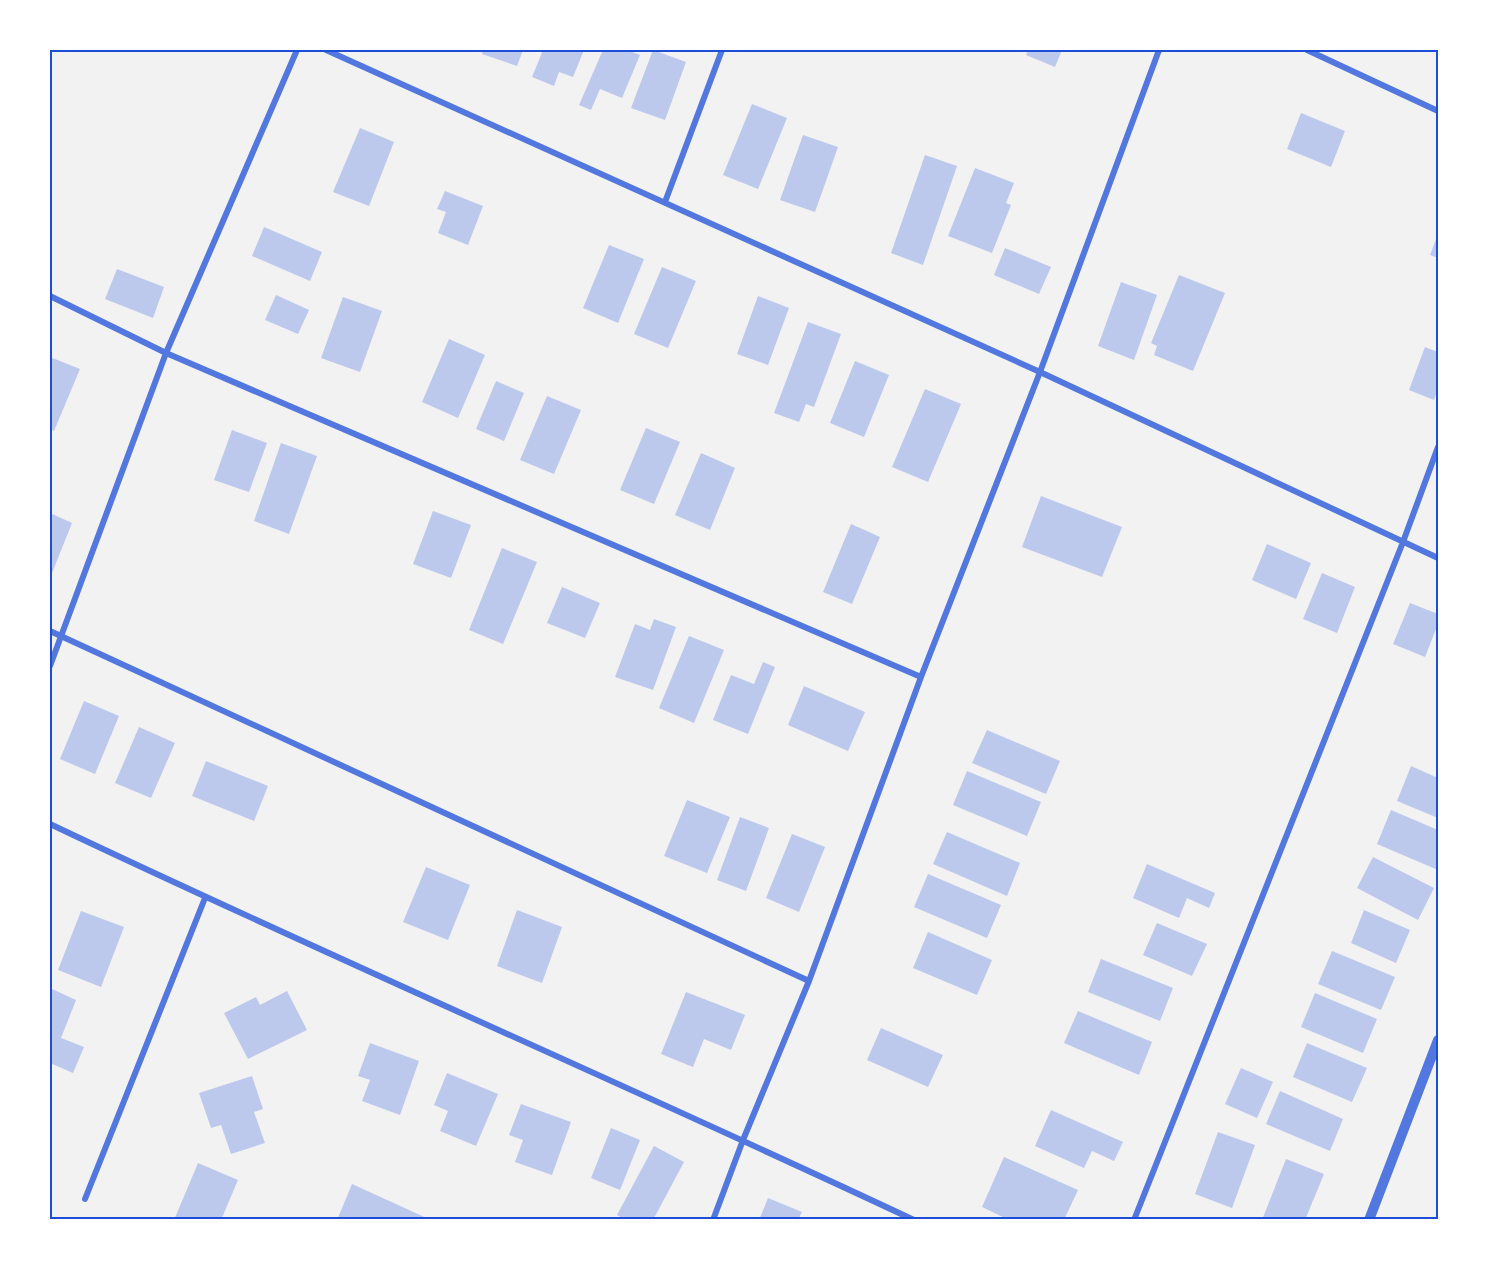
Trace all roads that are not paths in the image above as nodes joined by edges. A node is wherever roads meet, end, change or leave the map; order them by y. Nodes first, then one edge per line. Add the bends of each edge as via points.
1 (297, 50) edge
2 (326, 50) edge
3 (348, 50) edge
4 (722, 50) edge
5 (1159, 50) edge
6 (1307, 50) edge
7 (344, 58) junction
8 (1438, 111) edge
9 (665, 202) junction
10 (50, 296) edge
11 (166, 353) junction
12 (1040, 372) junction
13 (1438, 447) edge
14 (1403, 542) junction
15 (1438, 558) edge
16 (50, 631) edge
17 (60, 636) junction
18 (50, 666) edge
19 (921, 677) junction
20 (50, 824) edge
21 (205, 898) junction
22 (809, 981) junction
23 (1438, 1040) edge
24 (743, 1140) junction
25 (85, 1199) dead end
26 (713, 1220) edge
27 (914, 1220) edge
28 (1134, 1220) edge
29 (1369, 1220) edge

1 - 11 street
2 - 7 street
3 - 7 street
4 - 9 street
5 - 12 street
6 - 8 street
7 - 9 street
9 - 12 street
10 - 11 street
11 - 17 street
11 - 19 street
12 - 14 street
12 - 19 street
13 - 14 street
14 - 15 street
14 - 28 street
16 - 17 street
17 - 18 street
17 - 22 street
19 - 22 street
20 - 21 street
21 - 24 street
21 - 25 street
22 - 24 street
23 - 29 street
24 - 26 street
24 - 27 street

